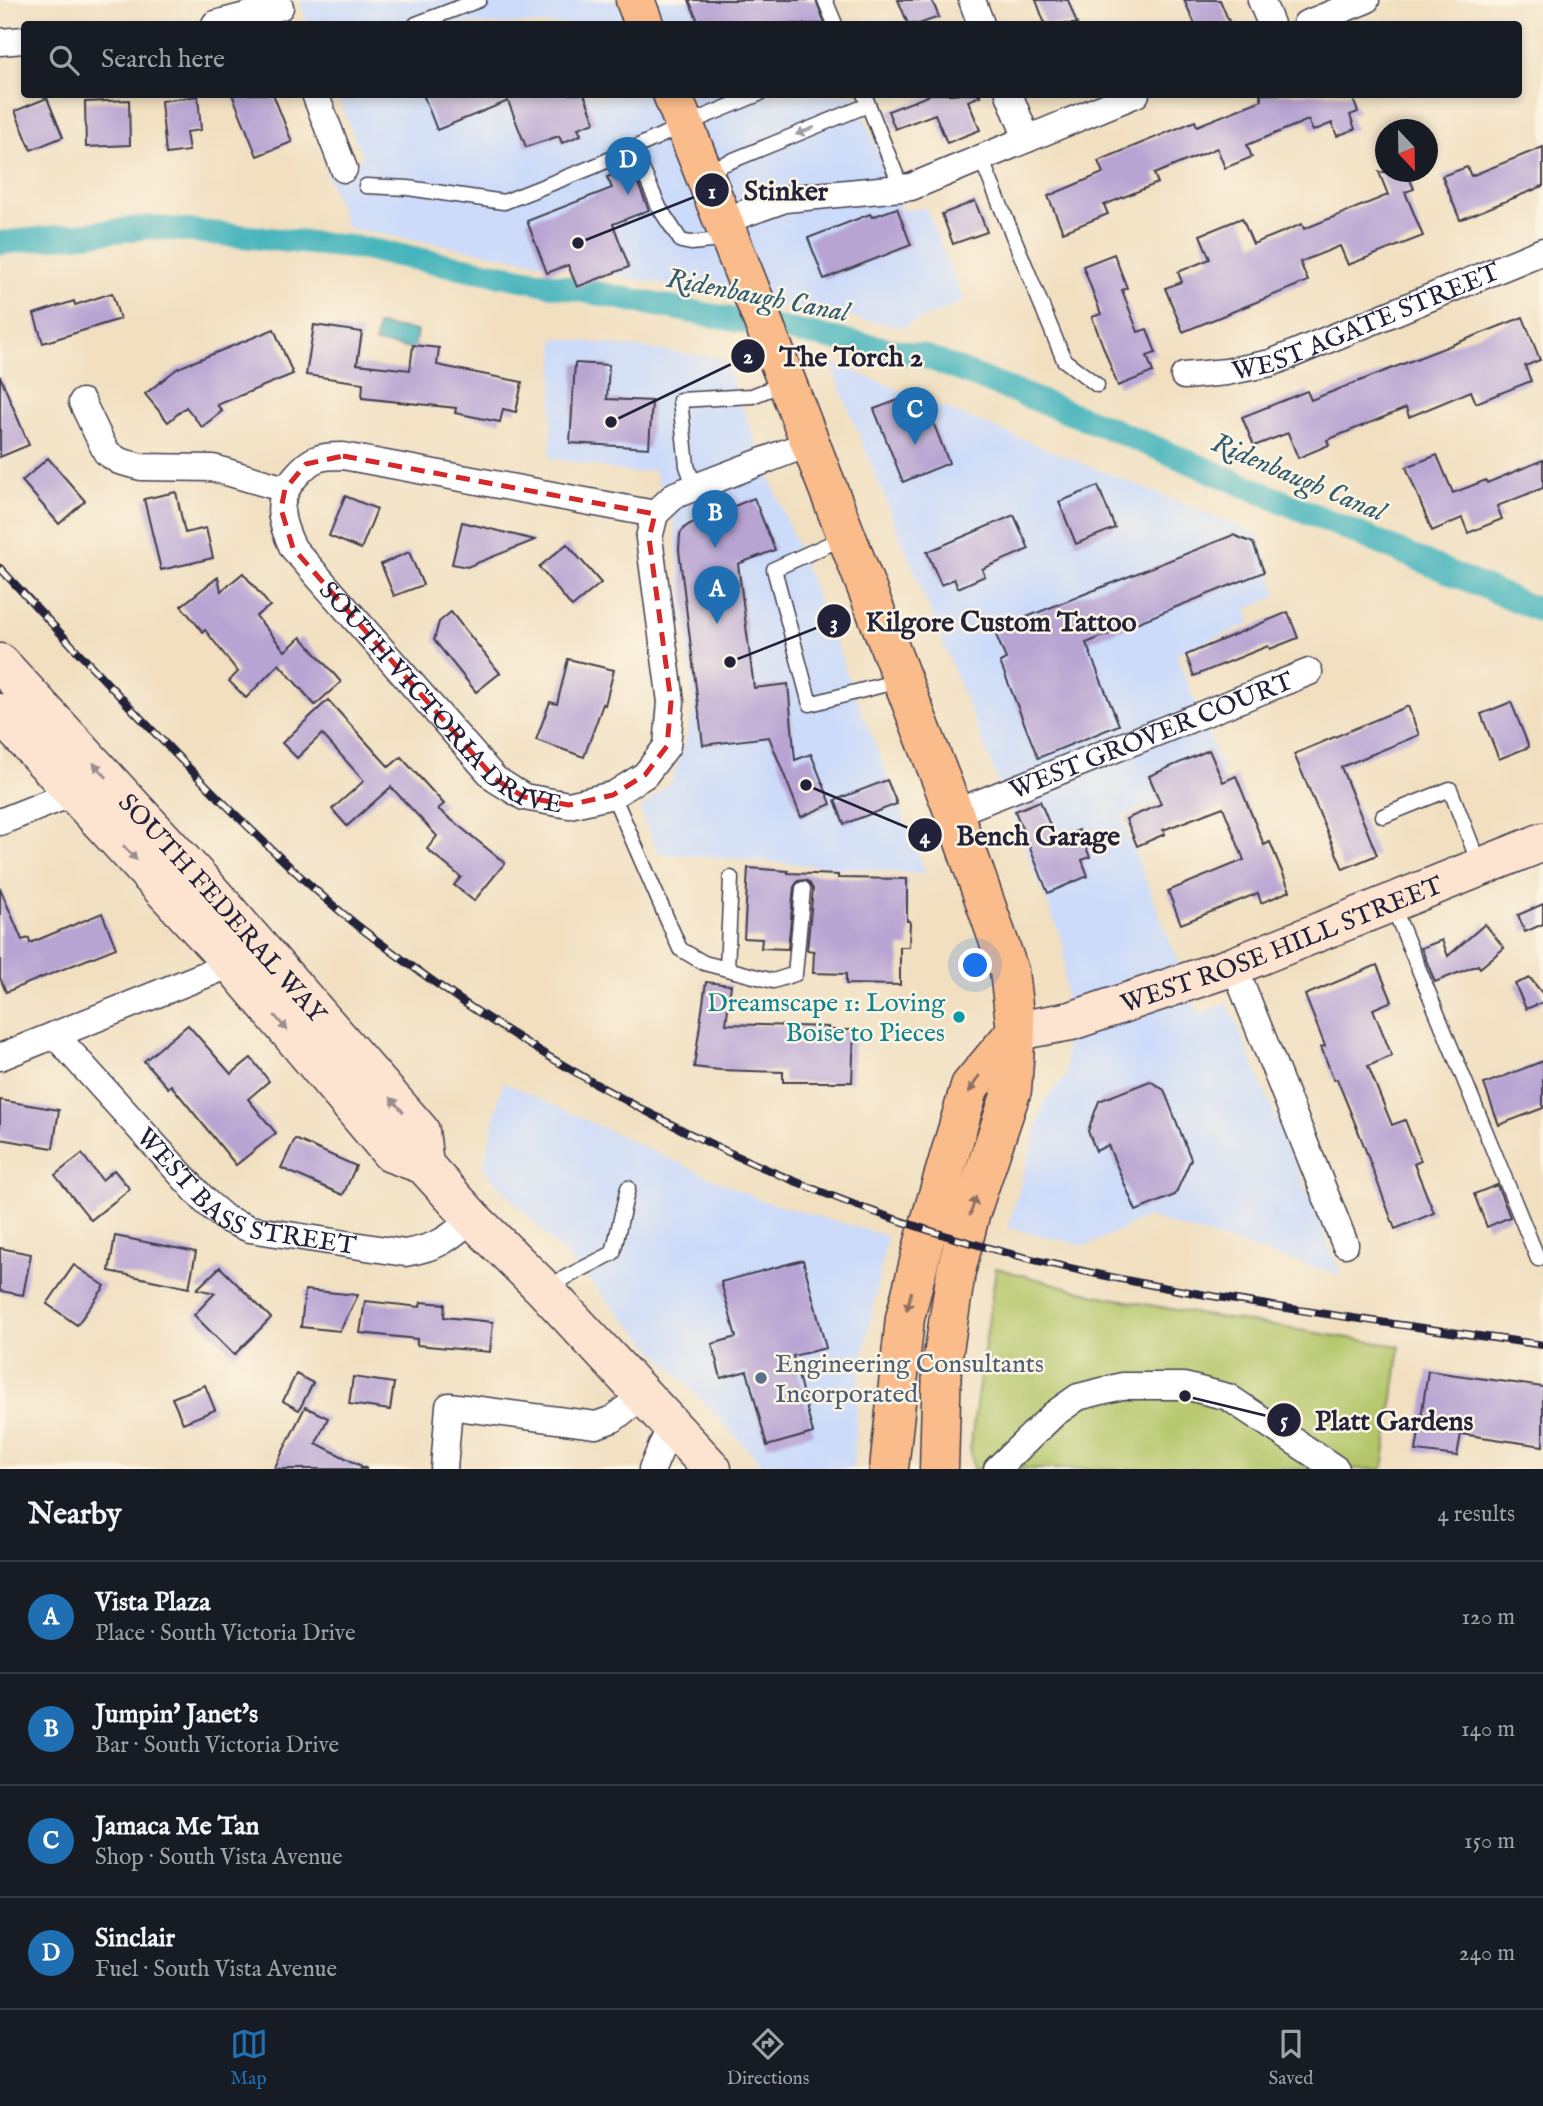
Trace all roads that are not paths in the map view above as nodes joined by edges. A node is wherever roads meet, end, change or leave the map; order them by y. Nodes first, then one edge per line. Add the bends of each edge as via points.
1 (479, 0) edge
2 (635, 0) edge
3 (825, 0) edge
4 (972, 0) edge
5 (1261, 0) edge
6 (1366, 0) edge
7 (281, 10) edge
8 (229, 21) edge
9 (424, 21) edge
10 (643, 21) edge
11 (834, 21) edge
12 (981, 21) edge
13 (1270, 21) edge
14 (1314, 21) edge
15 (21, 40) edge
16 (0, 42) edge
17 (317, 98) edge
18 (739, 98) edge
19 (1011, 98) edge
20 (1126, 98) edge
21 (866, 100) edge
22 (678, 110) edge
23 (1027, 139) junction
24 (633, 149) junction
25 (981, 158) junction
26 (344, 169) dead end
27 (703, 172) junction
28 (366, 186) dead end
29 (901, 187) junction
30 (726, 230) junction
31 (1543, 251) edge
32 (781, 369) junction
33 (1184, 376) dead end
34 (1097, 385) dead end
35 (82, 402) dead end
36 (810, 443) junction
37 (695, 488) junction
38 (285, 489) junction
39 (655, 514) junction
40 (846, 536) junction
41 (0, 663) edge
42 (1309, 672) dead end
43 (902, 680) junction
44 (0, 713) edge
45 (73, 793) junction
46 (613, 795) junction
47 (954, 813) junction
48 (1383, 816) dead end
49 (0, 822) edge
50 (1543, 842) edge
51 (1481, 867) junction
52 (731, 877) dead end
53 (803, 888) dead end
54 (1391, 903) junction
55 (232, 964) junction
56 (1234, 967) junction
57 (727, 969) junction
58 (1016, 1031) junction
59 (55, 1035) junction
60 (0, 1057) edge
61 (424, 1165) junction
62 (628, 1188) dead end
63 (472, 1218) junction
64 (1345, 1244) dead end
65 (1538, 1259) dead end
66 (543, 1288) junction
67 (643, 1395) junction
68 (671, 1425) junction
69 (444, 1469) edge
70 (652, 1469) edge
71 (712, 1469) edge
72 (889, 1469) edge
73 (939, 1469) edge
74 (997, 1469) edge
75 (1336, 1469) edge

1 - 9 lane
2 - 10 main road
3 - 11 lane
4 - 12 street
5 - 13 street
6 - 14 street
7 - 8 street
15 - 16 street
17 - 26 street
18 - 22 lane
19 - 23 street
20 - 23 street
21 -> 27 lane
21 - 29 lane
22 - 24 lane
22 - 27 main road
23 - 25 street
24 - 28 lane via 505,202
24 - 30 lane via 660,209 681,240 691,243
25 - 29 street
25 - 34 lane via 1064,360
27 - 30 main road
29 - 30 street via 785,199
30 - 32 main road
31 - 33 street, WEST AGATE STREET via 1271,363
32 - 36 main road
32 - 37 lane via 752,396 680,400 687,466
35 - 38 street via 106,452 119,461 141,467 213,468
36 - 37 street
36 - 40 main road
37 - 39 street via 675,495
38 - 39 street via 306,464 323,456 343,456
38 - 46 street, SOUTH VICTORIA DRIVE via 281,509 293,548 495,779 524,797 569,806
39 - 46 street, SOUTH VICTORIA DRIVE via 649,538 671,702 667,746 645,775
40 - 43 main road
40 - 43 lane via 774,569 810,704
61 -> 41 main road, SOUTH FEDERAL WAY via 420,1131 204,884
42 - 47 street, WEST GROVER COURT
43 - 47 main road
44 - 45 main road, SOUTH FEDERAL WAY
45 - 49 street
45 -> 55 main road, SOUTH FEDERAL WAY
46 - 57 lane via 680,949
47 - 58 main road via 1009,971
48 - 51 lane via 1450,789
50 - 51 main road, WEST ROSE HILL STREET
51 - 54 main road, WEST ROSE HILL STREET
52 - 57 lane
53 - 57 lane via 795,974 773,981
54 - 56 main road, WEST ROSE HILL STREET
54 - 65 lane
55 - 59 street
55 -> 61 main road, SOUTH FEDERAL WAY via 391,1153
56 - 58 main road, WEST ROSE HILL STREET via 1071,1021
56 - 64 street
58 -> 72 main road via 970,1086 924,1242 905,1318
73 -> 58 main road via 942,1363 956,1272 1012,1090
59 - 60 street
59 - 63 street, WEST BASS STREET via 226,1219 250,1229 405,1253 448,1240
61 - 63 main road, SOUTH FEDERAL WAY
62 - 66 lane via 613,1253
63 - 66 main road, SOUTH FEDERAL WAY
66 - 67 main road, SOUTH FEDERAL WAY
67 - 68 main road, SOUTH FEDERAL WAY
67 - 69 street via 613,1419 596,1425 449,1406
68 - 70 street
68 - 71 main road, SOUTH FEDERAL WAY
74 - 75 street via 1078,1397 1122,1386 1184,1386 1228,1397

